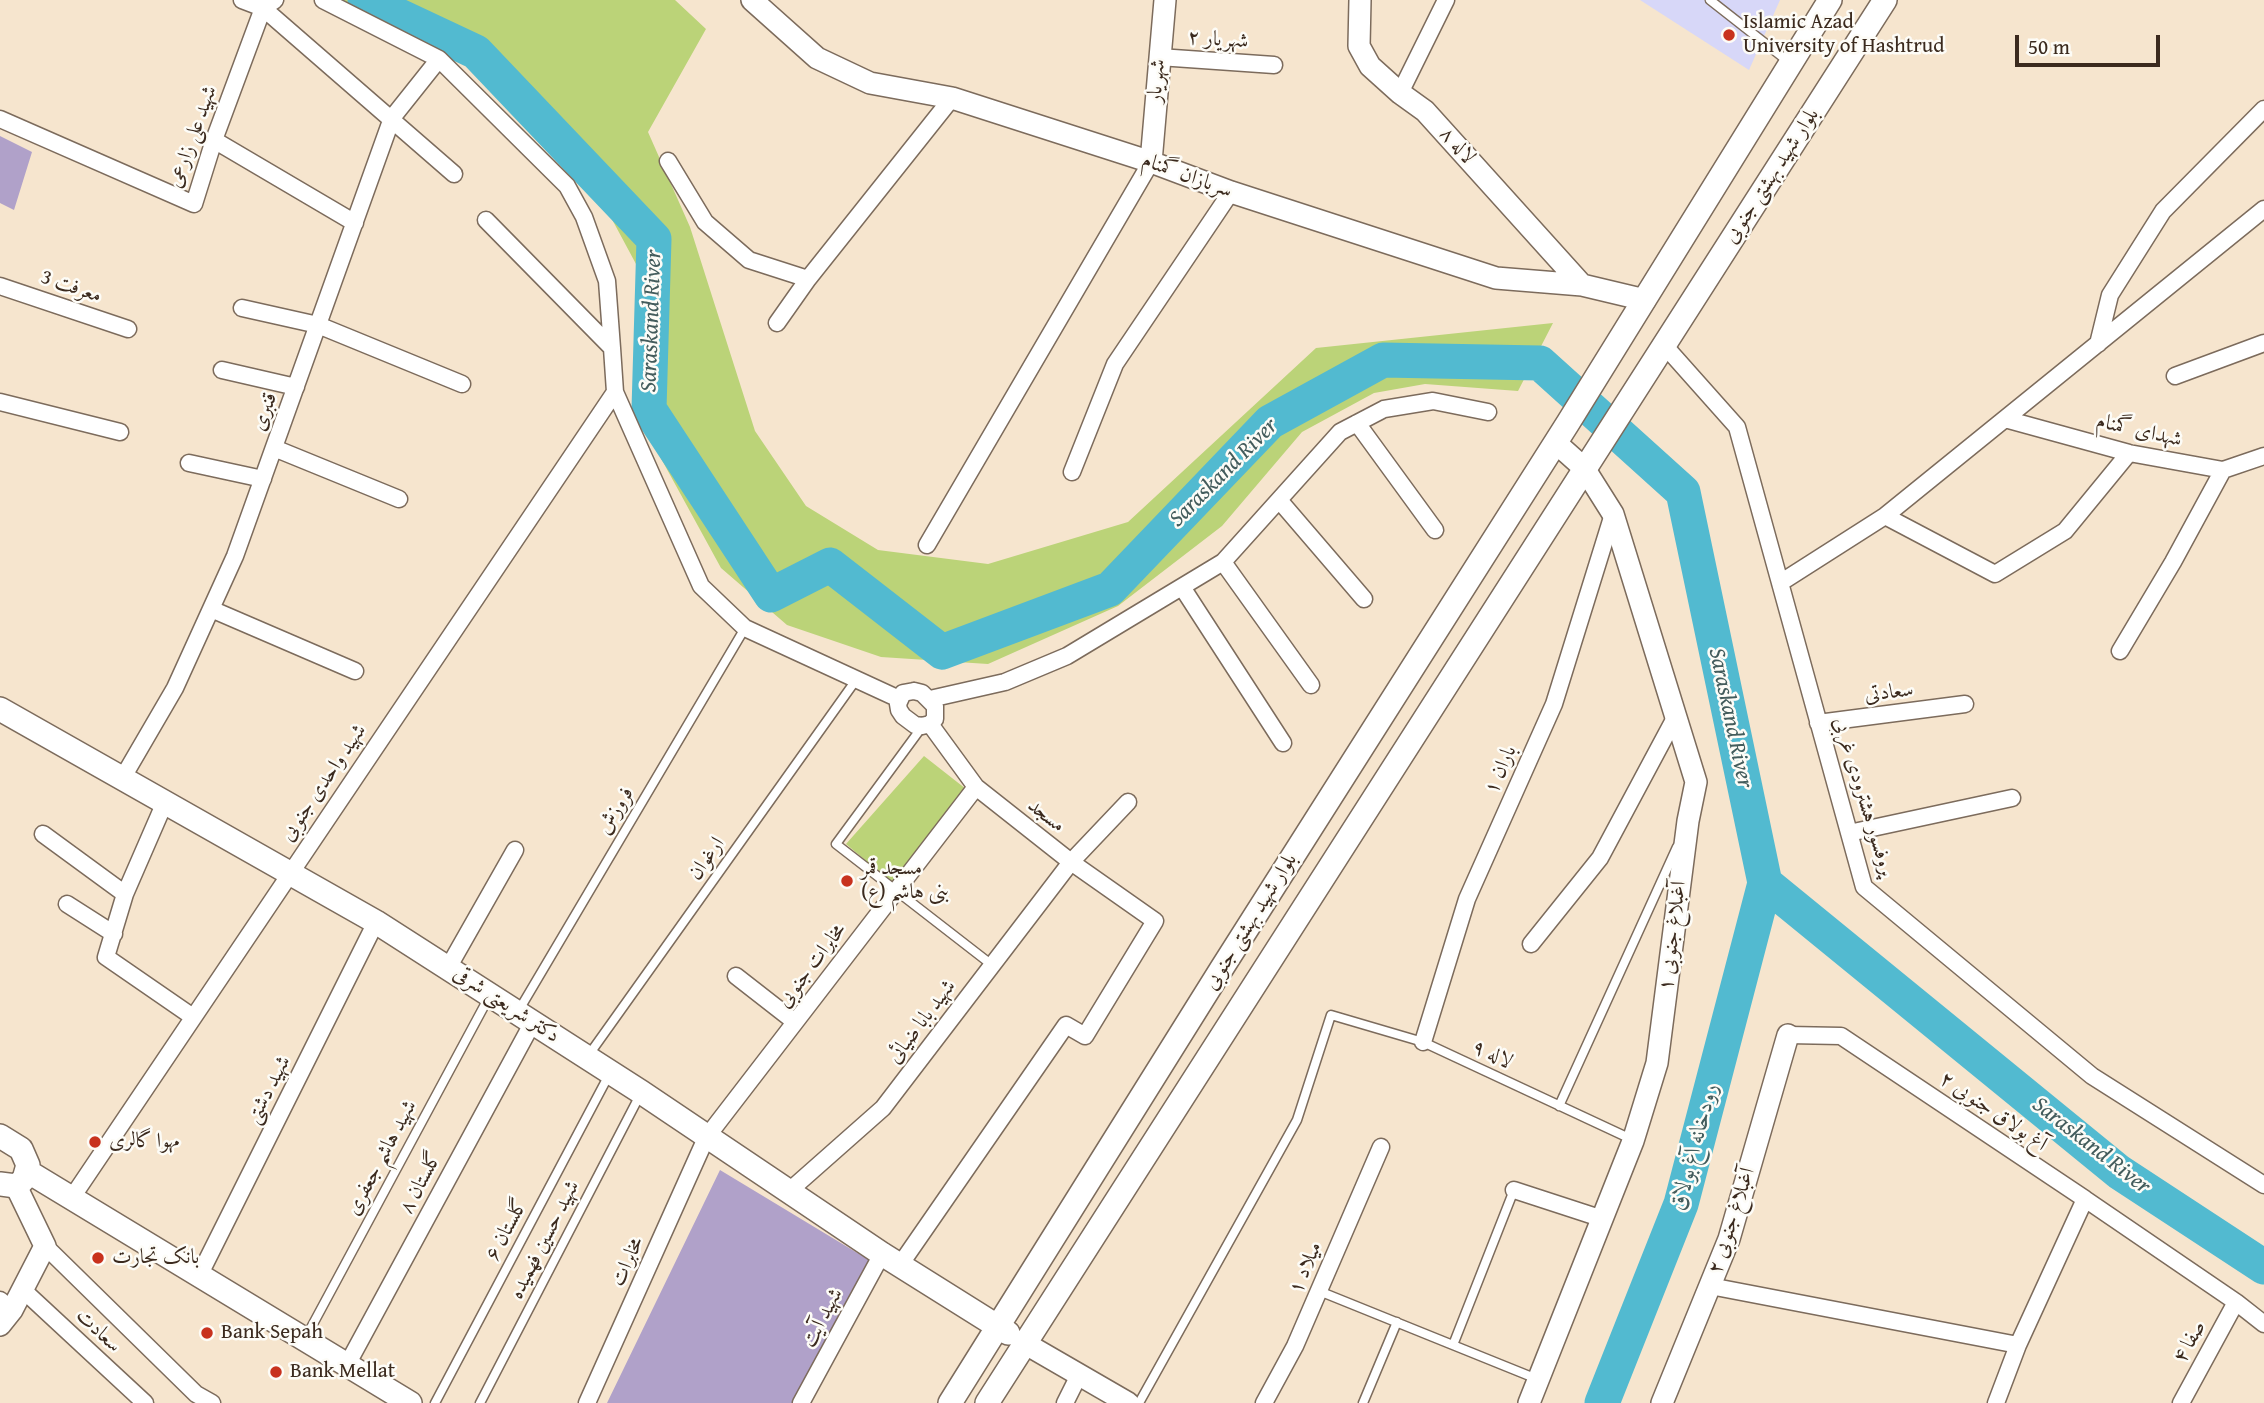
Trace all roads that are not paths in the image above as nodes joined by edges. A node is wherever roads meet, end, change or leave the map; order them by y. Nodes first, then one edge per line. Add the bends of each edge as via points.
1 (242, 0) edge
2 (323, 0) edge
3 (752, 0) edge
4 (1165, 0) edge
5 (1360, 0) edge
6 (1446, 0) edge
7 (1710, 0) edge
8 (1830, 0) edge
9 (1885, 0) edge
10 (269, 4) edge
11 (1159, 57) junction
12 (439, 59) junction
13 (1791, 64) junction
14 (1274, 65) dead end
15 (1400, 93) junction
16 (952, 98) junction
17 (2264, 109) edge
18 (392, 118) junction
19 (0, 119) edge
20 (214, 141) junction
21 (668, 161) dead end
22 (1150, 162) junction
23 (454, 174) dead end
24 (1231, 192) junction
25 (2264, 209) edge
26 (486, 220) dead end
27 (355, 223) junction
28 (808, 279) junction
29 (1582, 285) junction
30 (0, 286) edge
31 (1645, 300) junction
32 (242, 308) dead end
33 (777, 323) dead end
34 (318, 325) junction
35 (128, 329) dead end
36 (2264, 343) edge
37 (2098, 344) junction
38 (611, 348) junction
39 (1662, 349) junction
40 (222, 370) dead end
41 (2175, 376) dead end
42 (461, 384) dead end
43 (296, 387) junction
44 (615, 392) junction
45 (0, 402) edge
46 (1488, 412) dead end
47 (2005, 419) junction
48 (1357, 423) junction
49 (120, 432) dead end
50 (1556, 443) junction
51 (274, 448) junction
52 (2129, 453) junction
53 (2264, 456) edge
54 (190, 463) dead end
55 (1584, 468) junction
56 (2223, 470) junction
57 (1072, 472) dead end
58 (262, 480) junction
59 (399, 499) dead end
60 (1279, 500) junction
61 (1613, 514) junction
62 (1885, 516) junction
63 (1435, 530) dead end
64 (927, 545) dead end
65 (1223, 562) junction
66 (1780, 583) junction
67 (1182, 587) junction
68 (1364, 599) dead end
69 (211, 610) junction
70 (745, 628) junction
71 (2120, 651) dead end
72 (355, 671) dead end
73 (856, 680) junction
74 (1311, 685) dead end
75 (899, 699) junction
76 (930, 699) junction
77 (1965, 704) dead end
78 (0, 709) edge
79 (1676, 716) junction
80 (1818, 723) junction
81 (926, 725) junction
82 (1283, 743) dead end
83 (122, 779) junction
84 (976, 787) junction
85 (2012, 798) dead end
86 (165, 802) junction
87 (1128, 802) dead end
88 (1688, 821) junction
89 (43, 834) dead end
90 (1849, 834) junction
91 (514, 850) dead end
92 (1071, 862) junction
93 (289, 874) junction
94 (896, 890) junction
95 (125, 894) junction
96 (66, 904) dead end
97 (1155, 921) joint
98 (376, 922) junction
99 (114, 934) junction
100 (1531, 944) dead end
101 (992, 965) junction
102 (448, 968) junction
103 (736, 976) dead end
104 (491, 994) junction
105 (193, 1017) junction
106 (525, 1017) junction
107 (795, 1022) junction
108 (1788, 1035) joint
109 (1423, 1042) junction
110 (587, 1058) junction
111 (610, 1073) junction
112 (641, 1092) junction
113 (1559, 1106) junction
114 (0, 1136) edge
115 (706, 1138) junction
116 (1633, 1141) junction
117 (1381, 1147) dead end
118 (14, 1180) edge
119 (2264, 1185) edge
120 (1514, 1190) joint
121 (788, 1192) junction
122 (71, 1199) junction
123 (2085, 1199) junction
124 (1604, 1219) junction
125 (45, 1247) junction
126 (891, 1259) junction
127 (199, 1276) junction
128 (1710, 1286) junction
129 (22, 1289) junction
130 (1319, 1291) junction
131 (2236, 1302) junction
132 (4, 1312) edge
133 (1397, 1322) junction
134 (2264, 1324) edge
135 (998, 1326) junction
136 (304, 1339) junction
137 (1026, 1344) junction
138 (1453, 1345) junction
139 (2018, 1345) junction
140 (347, 1365) junction
141 (1079, 1375) junction
142 (1539, 1380) junction
143 (145, 1403) edge
144 (212, 1403) edge
145 (410, 1403) edge
146 (435, 1403) edge
147 (480, 1403) edge
148 (587, 1403) edge
149 (801, 1403) edge
150 (950, 1403) edge
151 (987, 1403) edge
152 (1065, 1403) edge
153 (1128, 1403) edge
154 (1139, 1403) edge
155 (1264, 1403) edge
156 (1363, 1403) edge
157 (1529, 1403) edge
158 (1662, 1403) edge
159 (1996, 1403) edge
160 (2181, 1403) edge

1 - 10 street
2 - 12 street
3 - 16 street, سربازان گمنام via 817,58 870,83
4 - 11 street, شهریار
5 - 15 street, لاله ۸ via 1359,46 1370,66
6 - 15 street
7 - 13 lane
8 - 13 main road, بلوار شهید بهشتی جنوبی
9 - 39 main road, بلوار شهید بهشتی جنوبی
10 - 18 street
10 - 20 street, شهيد علی زارعی
11 - 14 street, شهریار ۲
11 - 22 street, شهریار
12 - 18 street, قنبری
12 - 38 street via 567,186 584,217 607,281
13 - 31 main road, بلوار شهید بهشتی جنوبی
15 - 29 street, لاله ۸ via 1425,111
16 - 22 street, سربازان گمنام
16 - 28 street
17 - 37 street via 2163,211 2110,295
18 - 23 street
18 - 27 street, قنبری
19 - 20 street, شهيد علی زارعی via 194,204
20 - 27 street
21 - 28 street via 705,222 749,260
22 - 24 street, سربازان گمنام
22 - 64 street
24 - 29 street, سربازان گمنام via 1496,278
24 - 57 street via 1115,364
25 - 37 street
26 - 38 street
27 - 34 street, قنبری
28 - 33 street
29 - 31 street, سربازان گمنام
30 - 35 street, معرفت 3
31 - 50 main road, بلوار شهید بهشتی جنوبی
32 - 34 street
34 - 42 street
34 - 43 street, قنبری
36 - 41 street
37 - 47 street
38 - 44 street
39 - 55 main road, بلوار شهید بهشتی جنوبی
39 - 66 street, پروفسور هشترودی غربی via 1737,427
40 - 43 street
43 - 51 street, قنبری
44 - 70 street via 701,586
44 - 93 street, شهید واحدی جنوبی
45 - 49 street
46 - 48 street via 1433,401 1384,409
47 - 52 street, شهدای گمنام
47 - 62 street
48 - 60 street via 1340,432
48 - 63 street
50 - 55 street, آغبلاغ جنوبی ۱
50 - 135 main road, بلوار شهید بهشتی جنوبی
51 - 58 street, قنبری
51 - 59 street
52 - 56 street, شهدای گمنام
52 - 62 street via 2065,531 1995,574
53 - 56 street, شهدای گمنام
54 - 58 street
55 - 61 street, آغبلاغ جنوبی ۱
55 - 137 main road, بلوار شهید بهشتی جنوبی
56 - 71 street
58 - 69 street, قنبری
60 - 65 street
60 - 68 street
61 - 79 street, آغبلاغ جنوبی ۱
61 - 109 street, باران ۱ via 1554,704 1467,899
62 - 66 street
65 - 67 street
65 - 74 street
66 - 80 street, پروفسور هشترودی غربی
67 - 76 street via 1067,656 1005,682
67 - 82 street
69 - 72 street
69 - 83 street, قنبری via 175,688
70 - 73 street
70 - 106 lane, فروزش
73 - 75 street
73 - 110 lane, ارغوان
75 - 76 street via 914,691
75 - 81 street via 903,716 915,725
76 - 81 street via 936,713
77 - 80 street, سعادتی
78 - 83 main road, دکتر شریعتی شرقی
79 - 88 street, آغبلاغ جنوبی ۱ via 1696,782
79 - 100 street via 1600,858
80 - 90 street, پروفسور هشترودی غربی
81 - 84 street, مسجد
81 - 94 lane via 836,844
83 - 86 main road, دکتر شریعتی شرقی
84 - 92 street, مسجد
84 - 94 street, مخابرات جنوبی
85 - 90 street
86 - 93 main road, دکتر شریعتی شرقی
86 - 95 street
87 - 92 street, شهيد بابا ضيائی
88 - 113 lane
88 - 116 street, آغبلاغ جنوبی ۱ via 1657,1063
89 - 95 street
90 - 119 street, پروفسور هشترودی غربی via 1864,887 2092,1076
91 - 102 street
92 - 97 street, مسجد
92 - 101 street, شهيد بابا ضيائی
93 - 98 main road, دکتر شریعتی شرقی
93 - 105 street, شهید واحدی جنوبی
94 - 101 lane
94 - 107 street, مخابرات جنوبی
95 - 99 street
96 - 99 street
97 - 126 street, شهید آیت via 1085,1036 1066,1025
98 - 102 main road, دکتر شریعتی شرقی
98 - 127 street, شهید دشتی
99 - 105 street via 106,957
101 - 121 street, شهيد بابا ضيائی via 883,1108
102 - 104 main road, دکتر شریعتی شرقی
103 - 107 street
104 - 106 main road, دکتر شریعتی شرقی
104 - 136 lane, شهيد هاشم جعفری
105 - 122 street, شهید واحدی جنوبی
106 - 110 main road, دکتر شریعتی شرقی
106 - 140 street, گلستان ۸
107 - 115 street, مخابرات جنوبی
108 - 123 street, آغ بولاق جنوبی ۲ via 1841,1036
108 - 128 street, آغبلاغ جنوبی ۲ via 1729,1239
109 - 113 lane, لاله ۹
109 - 154 lane, لاله ۹ via 1331,1015 1297,1119
110 - 111 main road, دکتر شریعتی شرقی
111 - 112 main road, دکتر شریعتی شرقی
111 - 146 lane, گلستان ۶
112 - 115 main road, دکتر شریعتی شرقی
112 - 147 lane, شهيد حسین فهمیده
113 - 116 lane, لاله ۹
114 - 118 main road via 21,1149 27,1159
115 - 121 main road, دکتر شریعتی شرقی
115 - 148 street, مخابرات
116 - 124 street, آغبلاغ جنوبی ۱
117 - 130 street, میلاد ۱
118 - 122 main road
118 - 125 street
120 - 124 street
120 - 138 lane
121 - 126 main road, دکتر شریعتی شرقی
122 - 127 main road
123 - 131 street, آغ بولاق جنوبی ۲
123 - 139 street
124 - 142 street, آغبلاغ جنوبی ۱
125 - 129 street
125 - 144 street via 196,1394
126 - 135 main road, دکتر شریعتی شرقی
126 - 149 street, شهید آیت
127 - 136 main road
128 - 139 street
128 - 158 street, آغبلاغ جنوبی ۲
129 - 132 street
129 - 143 street, سعادت
130 - 133 lane
130 - 155 street, میلاد ۱
131 - 134 street, آغ بولاق جنوبی ۲
131 - 160 street, صفا ۴
133 - 138 lane
133 - 156 lane
135 - 137 main road, دکتر شریعتی شرقی
135 - 150 main road, بلوار شهید بهشتی جنوبی
136 - 140 main road
137 - 141 street
137 - 151 main road, بلوار شهید بهشتی جنوبی
138 - 142 lane
139 - 159 street
140 - 145 main road
141 - 152 street
141 - 153 street
142 - 157 street, آغبلاغ جنوبی ۱

